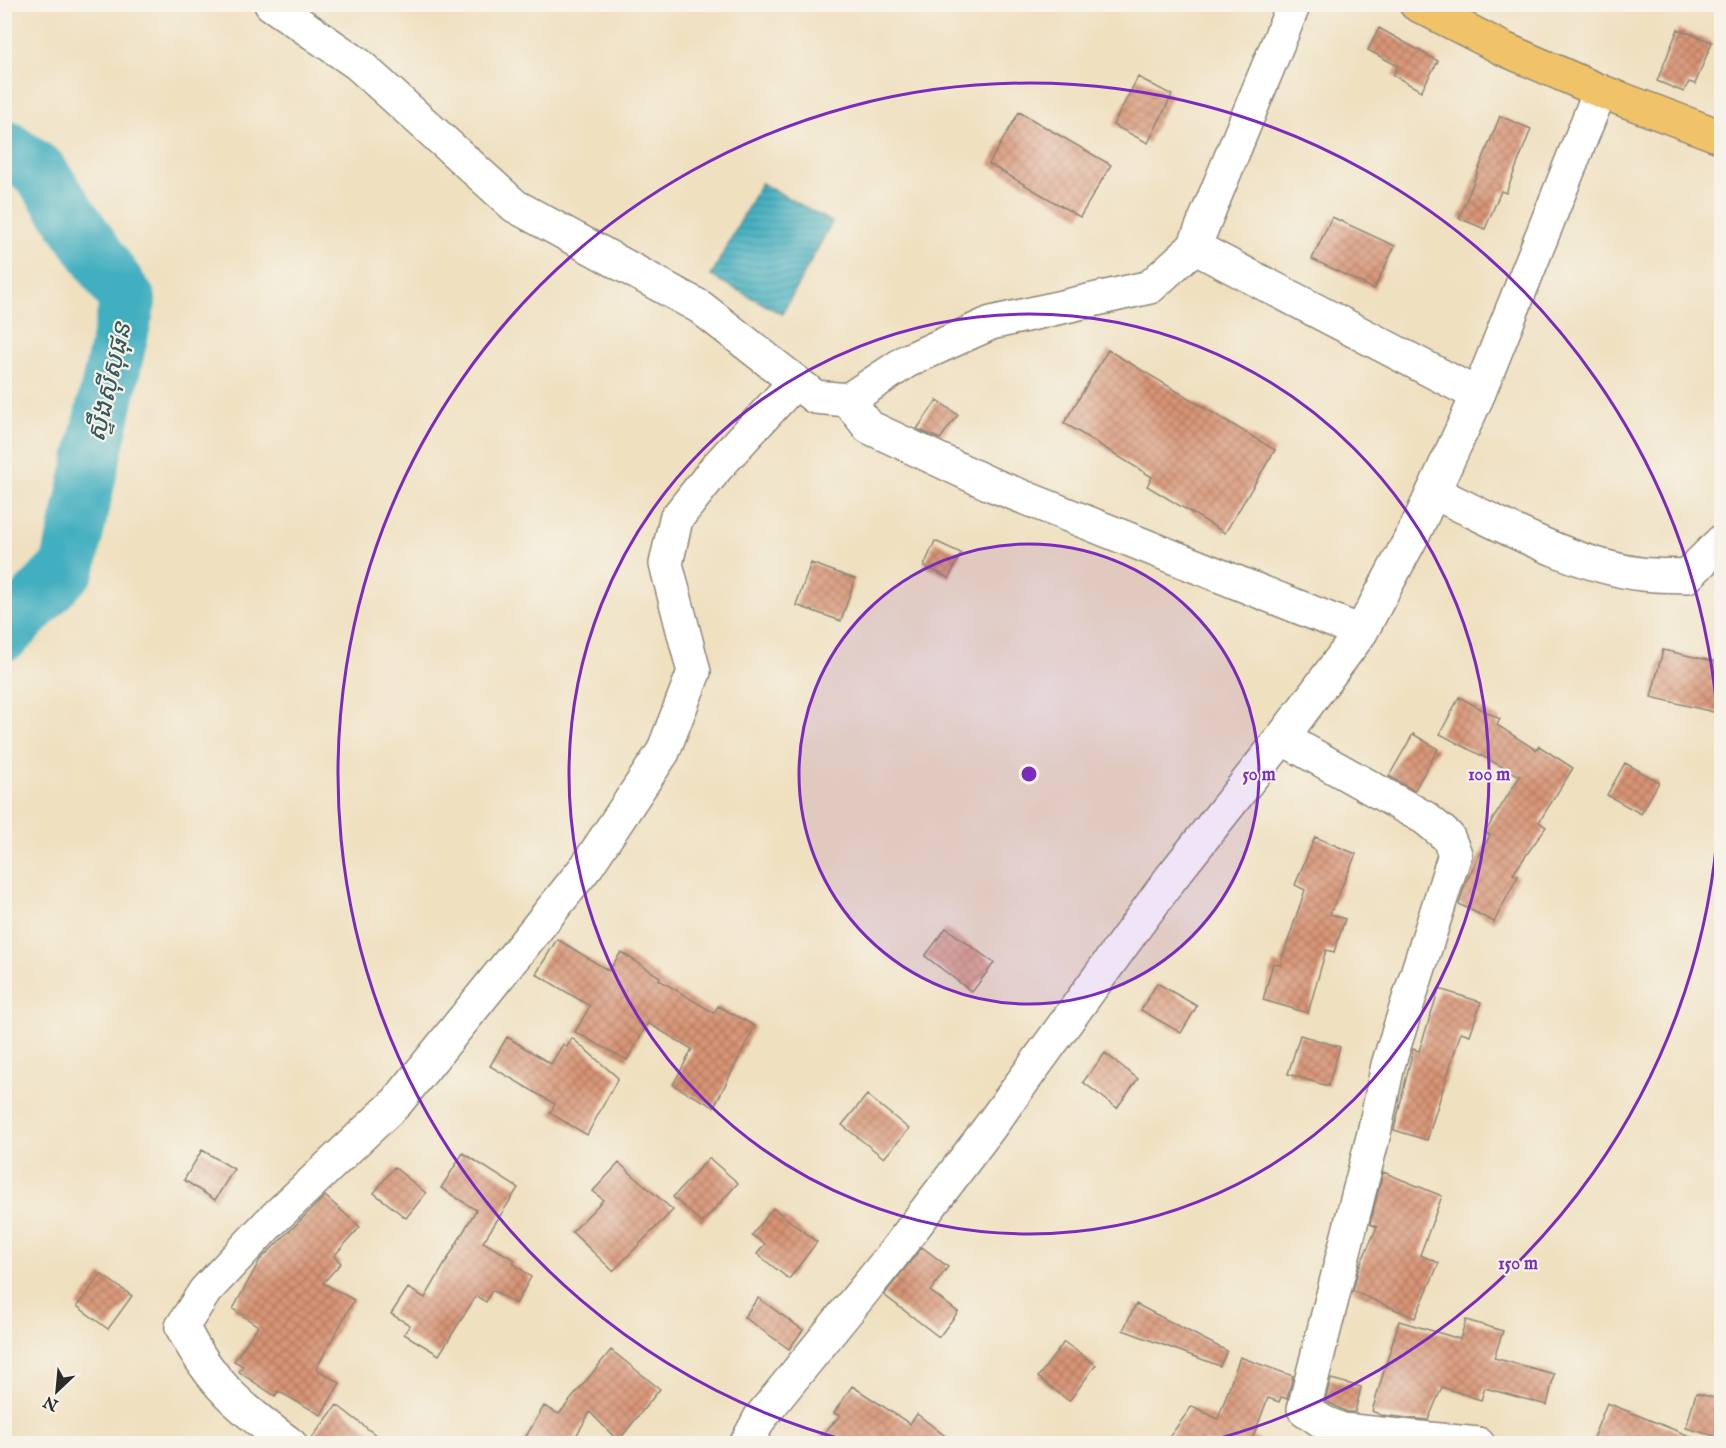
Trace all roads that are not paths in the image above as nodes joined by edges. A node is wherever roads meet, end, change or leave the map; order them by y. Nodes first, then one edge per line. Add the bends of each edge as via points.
1 (271, 4) edge
2 (1294, 4) edge
3 (1416, 4) edge
4 (1600, 91) junction
5 (1722, 137) edge
6 (1194, 247) junction
7 (795, 382) junction
8 (1478, 395) junction
9 (848, 400) junction
10 (1433, 492) junction
11 (1722, 541) edge
12 (1361, 632) junction
13 (1281, 738) junction
14 (290, 1443) edge
15 (746, 1443) edge
16 (1478, 1443) edge

1 - 7 street via 358,64 515,206 700,307
2 - 6 street
3 - 4 main road via 1504,49
4 - 5 main road
4 - 8 street
6 - 8 street
6 - 9 street via 1150,287 991,323 907,361
7 - 9 street via 815,397
7 - 14 street via 717,467 676,519 666,564 694,672 663,752 587,866 397,1102 268,1224 205,1291 182,1327 201,1363 242,1409
8 - 10 street
9 - 12 street via 869,427 988,483
10 - 11 street via 1585,560 1641,574 1687,576
10 - 12 street
12 - 13 street
13 - 15 street via 1171,878 891,1257 760,1418
13 - 16 street via 1425,818 1448,837 1455,854 1388,1065 1304,1409 1342,1430

